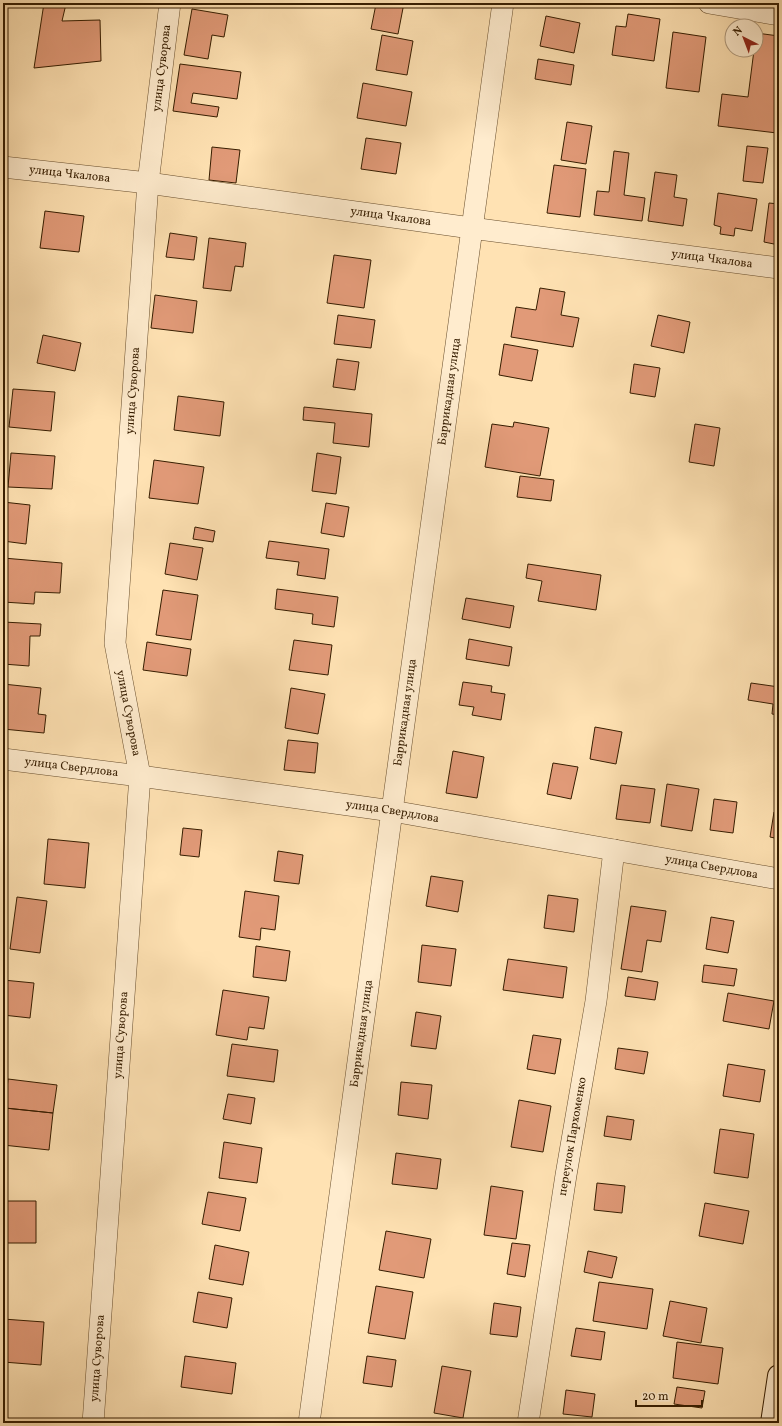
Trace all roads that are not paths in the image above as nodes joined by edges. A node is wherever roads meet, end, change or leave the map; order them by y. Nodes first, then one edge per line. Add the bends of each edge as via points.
1 (170, 3) edge
2 (503, 3) edge
3 (709, 3) edge
4 (779, 15) edge
5 (3, 167) edge
6 (148, 183) junction
7 (471, 228) junction
8 (779, 268) edge
9 (3, 760) edge
10 (140, 776) junction
11 (392, 811) junction
12 (614, 850) junction
13 (779, 878) edge
14 (779, 1376) edge
15 (93, 1423) edge
16 (309, 1423) edge
17 (528, 1423) edge
18 (772, 1423) edge

1 - 6 street, улица Суворова
2 - 7 street, Баррикадная улица
3 - 4 street
5 - 6 street, улица Чкалова
6 - 7 street, улица Чкалова
6 - 10 street, улица Суворова via 115,643
7 - 8 street, улица Чкалова
7 - 11 street, Баррикадная улица
9 - 10 street, улица Свердлова
10 - 11 street, улица Свердлова
10 - 15 street, улица Суворова
11 - 12 street, улица Свердлова
11 - 16 street, Баррикадная улица
12 - 13 street, улица Свердлова
12 - 17 street, переулок Пархоменко via 596,1001
14 - 18 street

